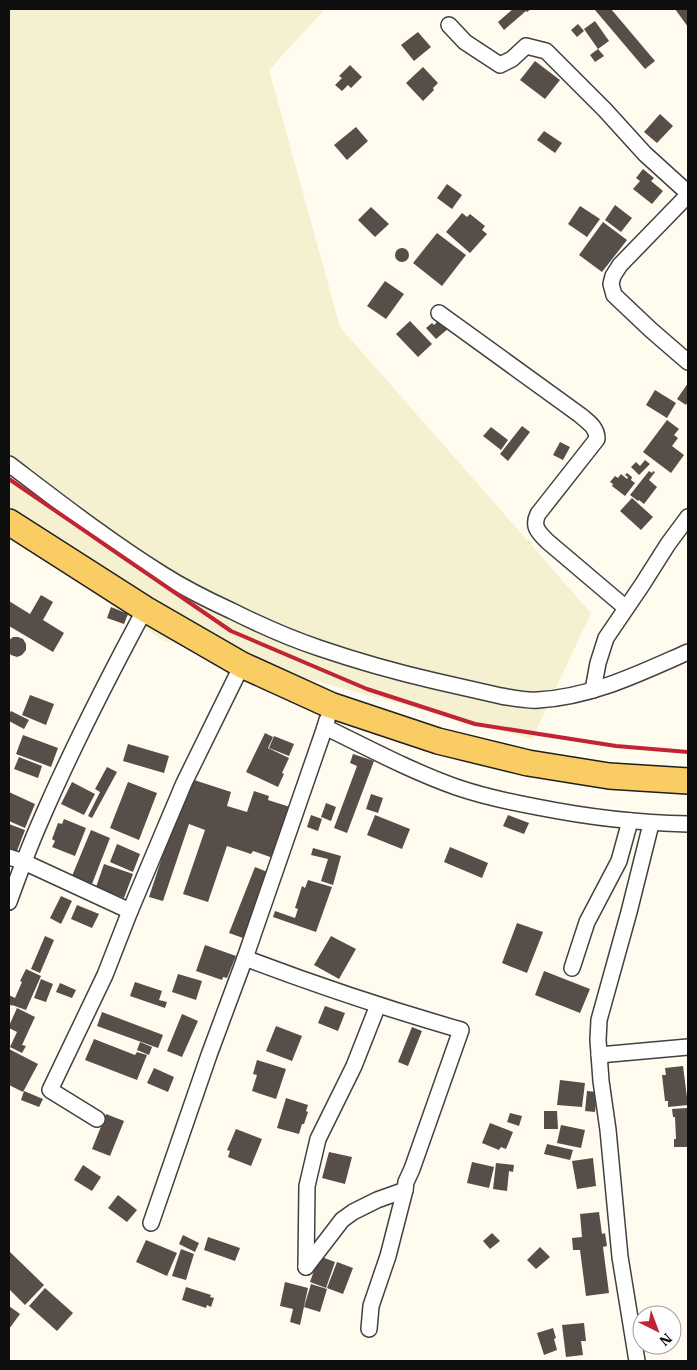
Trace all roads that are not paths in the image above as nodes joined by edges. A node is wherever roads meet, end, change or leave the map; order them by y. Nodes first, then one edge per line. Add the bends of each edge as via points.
1 (449, 25) dead end
2 (688, 194) edge
3 (438, 313) dead end
4 (688, 362) edge
5 (9, 464) edge
6 (688, 516) edge
7 (9, 522) edge
8 (626, 608) junction
9 (145, 609) junction
10 (688, 652) edge
11 (242, 665) junction
12 (593, 690) junction
13 (327, 716) junction
14 (688, 781) edge
15 (630, 821) junction
16 (651, 824) junction
17 (688, 824) edge
18 (9, 857) edge
19 (24, 862) junction
20 (9, 902) edge
21 (130, 911) junction
22 (245, 958) junction
23 (572, 968) dead end
24 (378, 1005) junction
25 (688, 1047) edge
26 (599, 1055) junction
27 (97, 1119) dead end
28 (405, 1190) junction
29 (151, 1223) dead end
30 (369, 1329) dead end
31 (637, 1361) edge

1 - 2 street via 465,42 500,65 526,46 546,51
2 - 4 street via 620,265 611,284 614,295
3 - 8 street via 595,428 596,439 538,514 535,525 547,541
5 - 12 street via 163,575 212,602 317,648 413,676 513,698 559,698
6 - 8 street
7 - 9 main road
8 - 12 street via 604,642
9 - 11 main road
9 - 19 street via 67,761
10 - 12 street
11 - 13 main road
11 - 21 street via 184,783
13 - 14 main road via 528,763 609,776
13 - 15 street via 387,757 457,787 576,815
13 - 22 street
15 - 16 street
15 - 23 street via 619,861 586,922
16 - 17 street
16 - 26 street via 599,1020
18 - 19 street
19 - 20 street
19 - 21 street
21 - 27 street via 105,975 50,1090
22 - 24 street
22 - 29 street
24 - 28 street via 461,1030
24 - 28 street via 354,1066 318,1140 307,1186 306,1267 342,1220 377,1200
25 - 26 street
26 - 31 street via 620,1257
28 - 30 street via 372,1306

